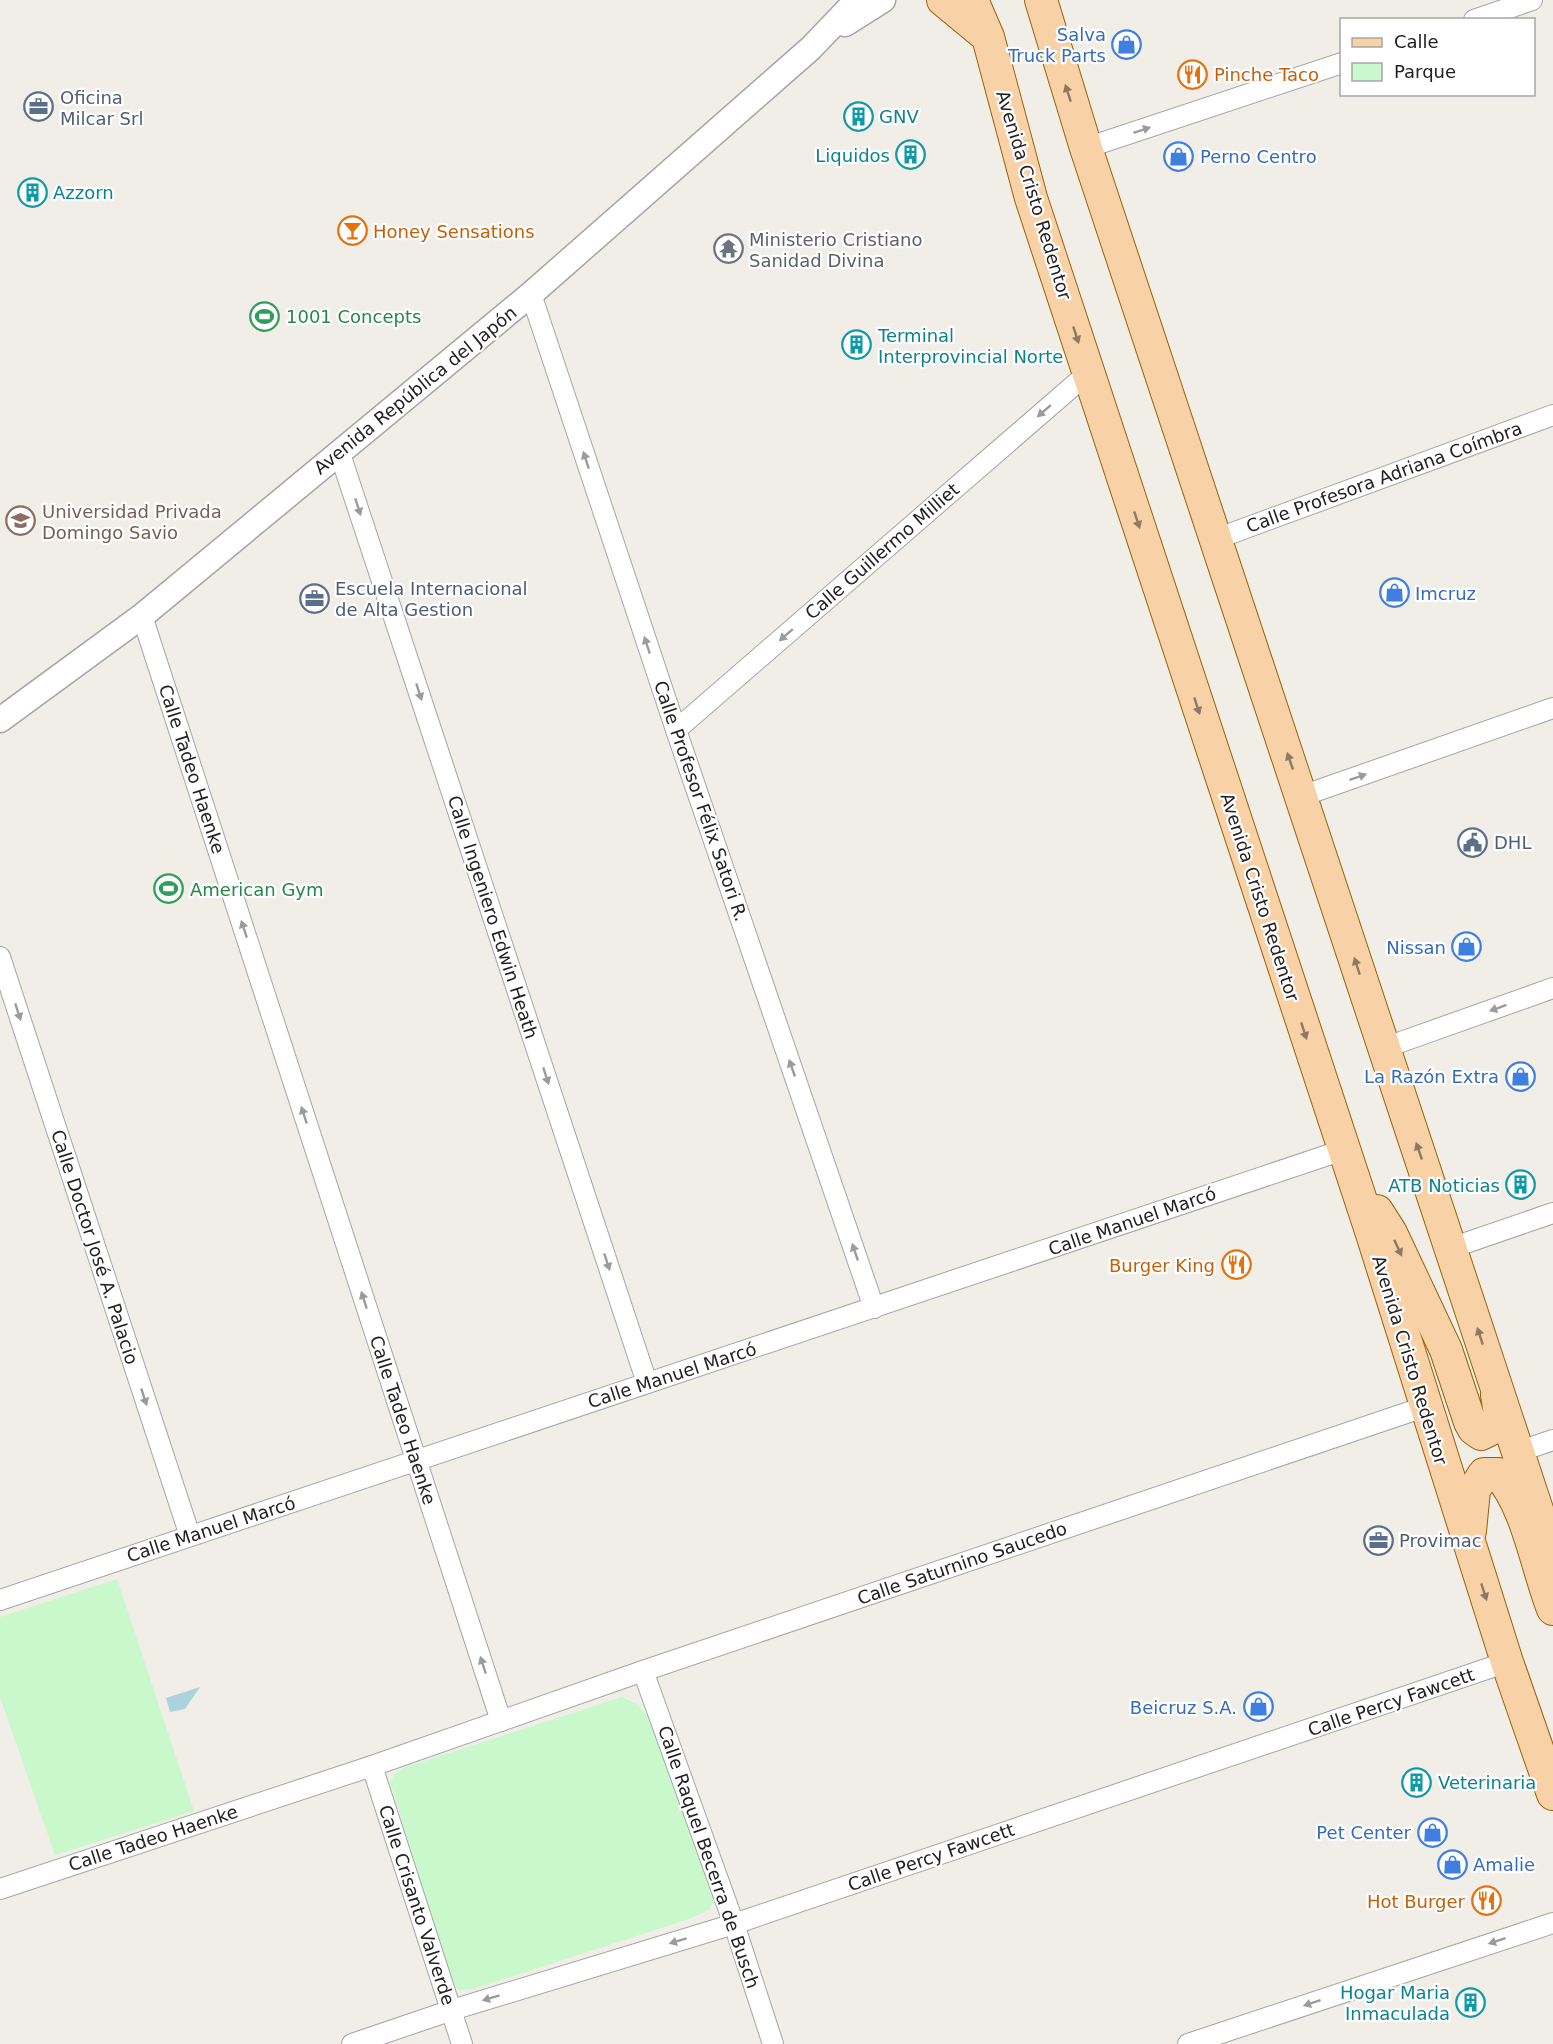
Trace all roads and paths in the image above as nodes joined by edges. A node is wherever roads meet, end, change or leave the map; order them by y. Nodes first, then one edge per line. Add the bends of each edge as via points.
1 (857, 0) edge
2 (883, 0) edge
3 (943, 0) edge
4 (972, 0) edge
5 (985, 0) edge
6 (1532, 0) edge
7 (1042, 3) edge
8 (1480, 18) edge
9 (988, 37) junction
10 (815, 43) junction
11 (1340, 63) edge
12 (1086, 148) junction
13 (531, 294) junction
14 (1088, 373) junction
15 (1553, 416) edge
16 (339, 451) junction
17 (1216, 539) junction
18 (142, 616) junction
19 (1553, 708) edge
20 (0, 720) edge
21 (676, 730) junction
22 (1302, 796) junction
23 (0, 957) edge
24 (1553, 988) edge
25 (1384, 1048) junction
26 (1343, 1150) junction
27 (1354, 1183) junction
28 (1553, 1214) edge
29 (1451, 1248) junction
30 (874, 1308) junction
31 (1491, 1369) junction
32 (647, 1383) junction
33 (1424, 1407) junction
34 (1553, 1440) edge
35 (1518, 1452) junction
36 (417, 1461) junction
37 (190, 1536) junction
38 (1471, 1551) junction
39 (1553, 1558) edge
40 (0, 1600) edge
41 (1553, 1609) edge
42 (1507, 1662) junction
43 (643, 1671) junction
44 (501, 1721) junction
45 (372, 1766) junction
46 (1553, 1794) edge
47 (0, 1889) edge
48 (1553, 1923) edge
49 (734, 1924) junction
50 (452, 2010) junction
51 (352, 2044) edge
52 (462, 2044) edge
53 (773, 2044) edge
54 (1188, 2044) edge

1 - 10 street
2 - 10 street
3 - 9 main road
4 - 9 main road, Avenida Cristo Redentor
5 - 9 main road
6 - 8 street
12 -> 7 main road
9 -> 14 main road, Avenida Cristo Redentor via 1031,198
10 - 13 street, Avenida República del Japón
12 -> 11 street
12 - 17 main road
13 - 16 street, Avenida República del Japón
21 -> 13 street, Calle Profesor Félix Satori R.
14 -> 21 street, Calle Guillermo Milliet
14 -> 26 main road, Avenida Cristo Redentor
15 - 17 street, Calle Profesora Adriana Coímbra
16 - 18 street, Avenida República del Japón
16 -> 32 street, Calle Ingeniero Edwin Heath
22 -> 17 main road
18 - 20 street, Avenida República del Japón
36 -> 18 street, Calle Tadeo Haenke
22 -> 19 street
30 -> 21 street, Calle Profesor Félix Satori R.
25 -> 22 main road
23 -> 37 street, Calle Doctor José A. Palacio
24 -> 25 street
29 -> 25 main road
26 - 27 main road, Avenida Cristo Redentor
26 - 30 street, Calle Manuel Marcó
27 -> 31 main road via 1391,1233 1446,1350 1470,1422 1481,1434 1497,1426 1500,1413
27 - 33 main road, Avenida Cristo Redentor
28 - 29 street
31 -> 29 main road
30 - 32 street, Calle Manuel Marcó
31 - 35 main road
32 - 36 street, Calle Manuel Marcó
33 - 38 main road, Avenida Cristo Redentor
33 - 43 street, Calle Saturnino Saucedo
34 - 35 street
35 - 39 main road
36 - 37 street, Calle Manuel Marcó
44 -> 36 street, Calle Tadeo Haenke
37 - 40 street, Calle Manuel Marcó
38 - 41 main road via 1474,1490 1484,1474 1498,1474 1518,1504
38 -> 42 main road, Avenida Cristo Redentor
42 - 46 main road, Avenida Cristo Redentor
42 - 49 street, Calle Percy Fawcett
43 - 44 street, Calle Saturnino Saucedo
43 - 49 street, Calle Raquel Becerra de Busch
44 - 45 street, Calle Tadeo Haenke
45 - 47 street, Calle Tadeo Haenke
45 - 50 street, Calle Crisanto Valverde
48 -> 54 street
49 -> 50 street, Calle Percy Fawcett
49 - 53 street, Calle Raquel Becerra de Busch
50 - 51 street, Calle Percy Fawcett
50 - 52 street, Calle Crisanto Valverde

